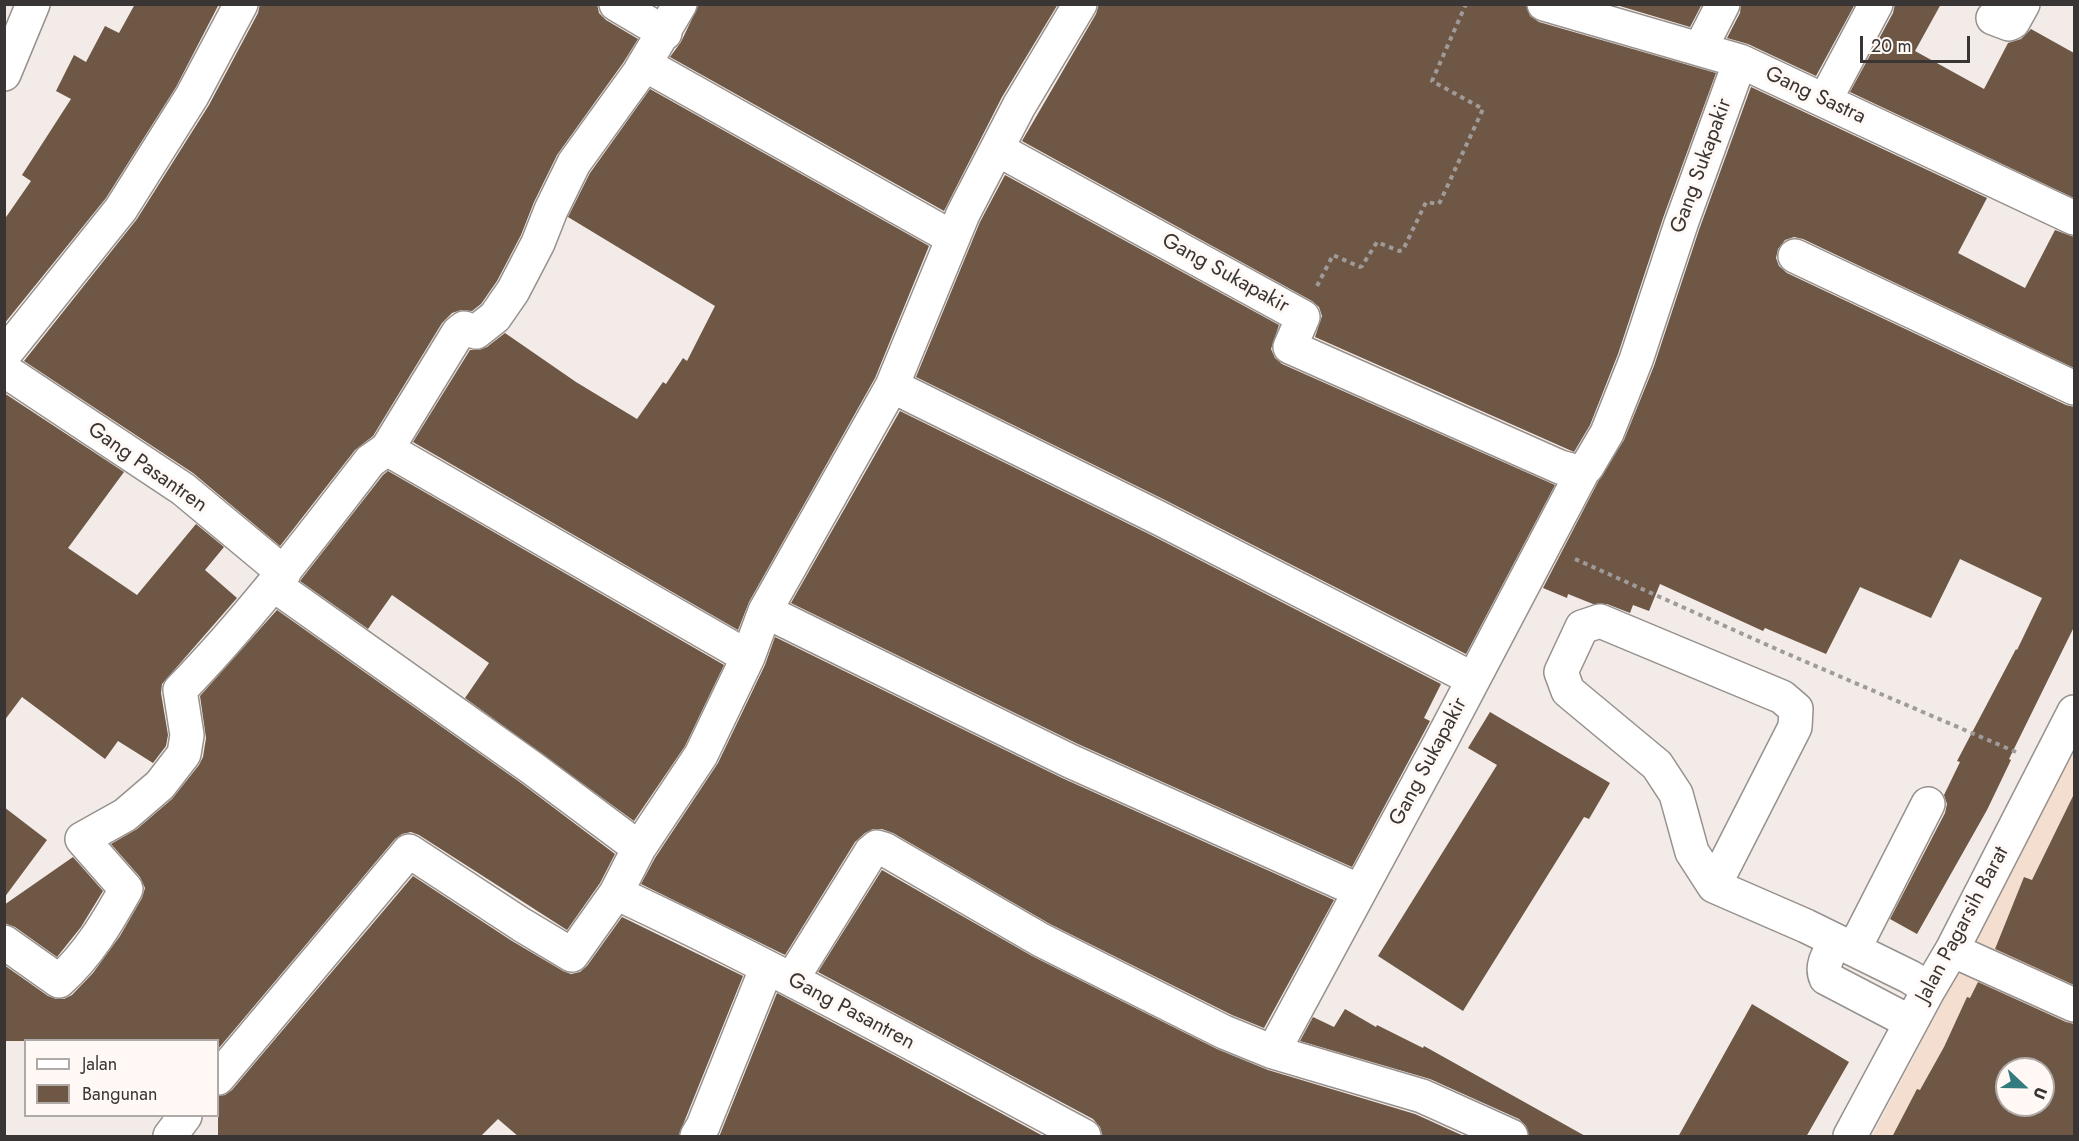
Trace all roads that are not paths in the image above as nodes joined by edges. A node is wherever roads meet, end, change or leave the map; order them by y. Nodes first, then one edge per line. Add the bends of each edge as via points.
1 (33, 4) edge
2 (241, 4) edge
3 (616, 4) edge
4 (680, 4) edge
5 (1080, 4) edge
6 (1544, 4) edge
7 (1723, 4) edge
8 (1876, 4) edge
9 (2023, 4) edge
10 (1993, 18) dead end
11 (665, 33) junction
12 (1700, 50) junction
13 (1740, 61) junction
14 (644, 64) junction
15 (5, 71) edge
16 (1825, 100) junction
17 (997, 148) junction
18 (2074, 218) edge
19 (953, 238) junction
20 (1795, 256) dead end
21 (4, 355) edge
22 (4, 370) edge
23 (892, 386) junction
24 (2074, 388) edge
25 (387, 448) junction
26 (1583, 471) junction
27 (279, 579) junction
28 (765, 611) junction
29 (748, 657) junction
30 (1473, 680) junction
31 (2074, 712) edge
32 (1928, 804) dead end
33 (639, 848) junction
34 (1714, 886) junction
35 (1360, 891) junction
36 (616, 893) junction
37 (4, 942) edge
38 (1845, 945) junction
39 (1952, 950) junction
40 (779, 973) junction
41 (1929, 989) junction
42 (2074, 1005) edge
43 (1911, 1022) junction
44 (1273, 1052) junction
45 (219, 1077) edge
46 (184, 1117) edge
47 (170, 1137) edge
48 (697, 1137) edge
49 (1084, 1137) edge
50 (1512, 1137) edge
51 (1850, 1137) edge

1 - 15 street
2 - 21 street via 192,96 121,209
3 - 11 street
4 - 11 street
5 - 17 street
6 - 12 street, Gang Sastra
7 - 12 street
8 - 16 street
9 - 10 street via 2009,24
11 - 14 street
12 - 13 street, Gang Sastra
13 - 16 street, Gang Sastra
13 - 26 street, Gang Sukapakir via 1636,360 1607,433
14 - 19 street
14 - 25 street via 574,163 513,291 495,317 476,332 464,328 458,333
16 - 18 street, Gang Sastra
17 - 19 street
17 - 26 street, Gang Sukapakir via 1303,317 1290,347 1560,467
19 - 23 street
20 - 24 street
22 - 27 street, Gang Pasantren via 183,489
23 - 28 street
23 - 30 street
25 - 27 street via 370,461
25 - 29 street
26 - 30 street, Gang Sukapakir
27 - 33 street, Gang Pasantren
27 - 37 street via 180,690 187,735 184,754 160,785 125,815 82,839 126,889 79,963 59,981
28 - 29 street
28 - 35 street via 1070,761
29 - 33 street via 701,755
30 - 35 street, Gang Sukapakir
31 - 39 street, Jalan Pagarsih Barat
32 - 38 street
33 - 36 street
34 - 34 street via 1692,852 1676,794 1657,765 1568,691 1561,672 1582,627 1600,621 1782,697 1796,709 1795,727
34 - 38 street
35 - 44 street, Gang Sukapakir
36 - 40 street, Gang Pasantren
36 - 45 street via 572,955 409,851
38 - 41 street
38 - 43 street via 1824,965 1826,978
39 - 41 street, Jalan Pagarsih Barat
39 - 42 street
40 - 44 street via 877,847 1041,940 1224,1032
40 - 48 street
40 - 49 street, Gang Pasantren
41 - 43 street, Jalan Pagarsih Barat
43 - 51 street, Jalan Pagarsih Barat
44 - 50 street via 1422,1096
46 - 47 street

